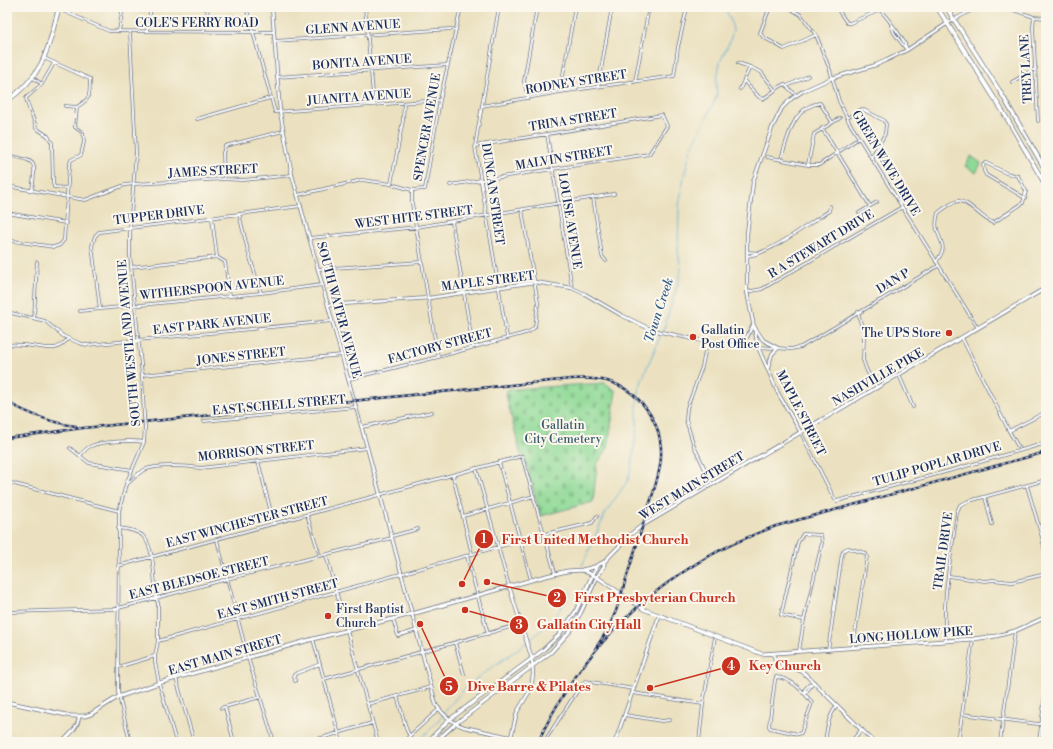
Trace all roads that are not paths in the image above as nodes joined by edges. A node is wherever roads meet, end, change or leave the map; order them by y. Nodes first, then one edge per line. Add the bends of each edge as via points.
1 (54, 7) edge
2 (123, 7) edge
3 (151, 7) edge
4 (199, 7) edge
5 (246, 7) edge
6 (272, 7) edge
7 (366, 7) edge
8 (461, 7) edge
9 (499, 7) edge
10 (537, 7) edge
11 (575, 7) edge
12 (612, 7) edge
13 (649, 7) edge
14 (683, 7) edge
15 (770, 7) edge
16 (788, 7) edge
17 (836, 7) edge
18 (878, 7) edge
19 (937, 7) edge
20 (946, 7) edge
21 (978, 7) edge
22 (1006, 7) edge
23 (59, 8) edge
24 (880, 10) junction
25 (1034, 17) junction
26 (1046, 18) edge
27 (954, 20) junction
28 (948, 24) junction
29 (456, 30) junction
30 (119, 31) junction
31 (147, 31) junction
32 (204, 31) junction
33 (252, 31) junction
34 (130, 32) junction
35 (274, 32) junction
36 (368, 35) junction
37 (816, 35) junction
38 (274, 41) junction
39 (907, 50) junction
40 (44, 58) junction
41 (54, 63) junction
42 (738, 63) dead end
43 (447, 65) junction
44 (750, 68) junction
45 (1036, 68) junction
46 (372, 70) junction
47 (808, 76) dead end
48 (277, 77) junction
49 (33, 78) junction
50 (832, 78) junction
51 (744, 81) junction
52 (635, 82) junction
53 (1012, 82) dead end
54 (42, 84) junction
55 (787, 86) junction
56 (598, 88) junction
57 (740, 89) dead end
58 (775, 90) junction
59 (560, 92) junction
60 (796, 95) junction
61 (270, 98) junction
62 (528, 99) junction
63 (440, 100) junction
64 (7, 101) edge
65 (404, 103) junction
66 (374, 105) junction
67 (65, 106) dead end
68 (482, 106) junction
69 (77, 108) junction
70 (280, 112) junction
71 (840, 118) dead end
72 (847, 118) junction
73 (197, 119) dead end
74 (1038, 121) dead end
75 (832, 122) junction
76 (667, 126) joint
77 (822, 128) junction
78 (283, 131) junction
79 (547, 133) junction
80 (859, 138) junction
81 (475, 146) junction
82 (837, 152) junction
83 (7, 155) edge
84 (767, 157) dead end
85 (871, 158) junction
86 (782, 159) junction
87 (808, 165) junction
88 (553, 169) junction
89 (1046, 171) edge
90 (292, 175) junction
91 (224, 179) junction
92 (482, 180) junction
93 (134, 184) junction
94 (391, 184) junction
95 (450, 185) dead end
96 (7, 186) edge
97 (1046, 186) edge
98 (68, 188) junction
99 (32, 190) junction
100 (412, 190) junction
101 (614, 194) dead end
102 (298, 195) junction
103 (67, 196) junction
104 (593, 197) junction
105 (1025, 198) junction
106 (877, 202) dead end
107 (558, 204) junction
108 (301, 206) junction
109 (830, 206) dead end
110 (870, 206) junction
111 (902, 207) junction
112 (522, 210) junction
113 (7, 213) edge
114 (859, 213) dead end
115 (239, 214) junction
116 (486, 216) junction
117 (212, 218) junction
118 (452, 222) junction
119 (66, 223) junction
120 (130, 227) junction
121 (417, 228) junction
122 (310, 238) junction
123 (7, 240) edge
124 (747, 252) junction
125 (760, 253) junction
126 (747, 256) junction
127 (217, 257) junction
128 (606, 261) dead end
129 (37, 262) dead end
130 (422, 262) junction
131 (936, 262) junction
132 (937, 266) junction
133 (131, 267) junction
134 (318, 269) junction
135 (535, 282) junction
136 (322, 285) junction
137 (499, 287) junction
138 (572, 288) junction
139 (1045, 289) edge
140 (747, 292) junction
141 (260, 293) junction
142 (464, 293) junction
143 (1046, 295) edge
144 (230, 296) junction
145 (429, 298) junction
146 (135, 305) junction
147 (328, 305) junction
148 (100, 309) junction
149 (80, 311) dead end
150 (7, 312) edge
151 (858, 312) junction
152 (34, 318) junction
153 (332, 321) junction
154 (753, 324) junction
155 (978, 328) junction
156 (507, 337) junction
157 (962, 338) junction
158 (68, 339) junction
159 (139, 340) junction
160 (707, 342) junction
161 (736, 345) junction
162 (7, 346) edge
163 (473, 347) junction
164 (758, 347) junction
165 (778, 348) junction
166 (342, 355) junction
167 (438, 357) junction
168 (768, 370) junction
169 (142, 375) junction
170 (898, 375) junction
171 (349, 379) junction
172 (877, 388) junction
173 (356, 407) junction
174 (913, 407) dead end
175 (432, 412) dead end
176 (1046, 412) edge
177 (204, 421) dead end
178 (362, 427) junction
179 (1009, 431) junction
180 (801, 433) junction
181 (144, 442) junction
182 (1046, 443) edge
183 (70, 448) dead end
184 (367, 448) junction
185 (1020, 450) junction
186 (80, 456) junction
187 (258, 461) junction
188 (499, 462) junction
189 (476, 468) junction
190 (132, 470) junction
191 (453, 475) junction
192 (1046, 480) edge
193 (7, 482) edge
194 (126, 484) junction
195 (712, 484) junction
196 (1028, 486) junction
197 (380, 495) junction
198 (534, 496) junction
199 (985, 497) junction
200 (834, 498) joint
201 (510, 503) junction
202 (486, 509) junction
203 (119, 511) junction
204 (307, 515) junction
205 (463, 516) junction
206 (597, 516) dead end
207 (274, 524) junction
208 (992, 524) dead end
209 (118, 528) junction
210 (418, 529) dead end
211 (545, 534) junction
212 (392, 537) junction
213 (217, 540) junction
214 (521, 541) junction
215 (498, 547) junction
216 (472, 554) junction
217 (326, 555) junction
218 (320, 556) junction
219 (467, 556) junction
220 (152, 557) junction
221 (1046, 558) edge
222 (604, 562) junction
223 (599, 563) junction
224 (118, 566) junction
225 (582, 570) junction
226 (555, 573) junction
227 (593, 574) junction
228 (1046, 574) edge
229 (402, 575) junction
230 (949, 576) junction
231 (597, 577) junction
232 (227, 579) junction
233 (531, 580) junction
234 (509, 586) junction
235 (337, 593) junction
236 (478, 595) junction
237 (156, 598) junction
238 (118, 608) junction
239 (7, 612) edge
240 (412, 614) junction
241 (659, 616) junction
242 (1046, 618) edge
243 (393, 619) junction
244 (238, 620) junction
245 (804, 620) junction
246 (521, 624) junction
247 (567, 624) junction
248 (573, 627) junction
249 (347, 630) junction
250 (417, 630) junction
251 (1015, 631) junction
252 (488, 634) junction
253 (715, 637) junction
254 (313, 639) junction
255 (973, 639) junction
256 (158, 641) junction
257 (946, 641) junction
258 (455, 643) junction
259 (853, 648) junction
260 (828, 650) junction
261 (422, 652) junction
262 (799, 652) junction
263 (774, 654) junction
264 (155, 656) junction
265 (248, 658) junction
266 (532, 659) junction
267 (320, 664) junction
268 (533, 665) junction
269 (118, 667) junction
270 (358, 669) junction
271 (464, 674) dead end
272 (176, 678) junction
273 (324, 679) junction
274 (295, 681) dead end
275 (159, 683) junction
276 (813, 683) junction
277 (432, 687) junction
278 (1046, 687) edge
279 (634, 689) junction
280 (804, 692) junction
281 (633, 693) junction
282 (397, 696) junction
283 (118, 697) junction
284 (260, 697) junction
285 (7, 702) edge
286 (368, 704) junction
287 (703, 704) junction
288 (837, 705) junction
289 (440, 710) junction
290 (962, 714) junction
291 (625, 715) junction
292 (79, 717) junction
293 (1003, 718) junction
294 (449, 720) junction
295 (670, 720) dead end
296 (372, 723) junction
297 (455, 724) junction
298 (1041, 724) junction
299 (1046, 725) edge
300 (862, 729) junction
301 (339, 732) junction
302 (410, 736) junction
303 (511, 737) junction
304 (194, 741) edge
305 (62, 742) edge
306 (130, 742) edge
307 (176, 742) edge
308 (184, 742) edge
309 (234, 742) edge
310 (274, 742) edge
311 (312, 742) edge
312 (341, 742) edge
313 (378, 742) edge
314 (403, 742) edge
315 (427, 742) edge
316 (435, 742) edge
317 (533, 742) edge
318 (544, 742) edge
319 (615, 742) edge
320 (699, 742) edge
321 (825, 742) edge
322 (851, 742) edge
323 (874, 742) edge
324 (958, 742) edge
325 (1000, 742) edge
326 (1039, 742) edge

1 - 23 street, COLE'S FERRY ROAD
2 - 30 street
3 - 31 street
4 - 32 street via 208,9
5 - 33 street
6 - 35 street, SOUTH WATER AVENUE
7 - 36 street
8 - 29 street, SPENCER AVENUE
9 - 68 street, DUNCAN STREET
10 - 62 street via 524,81
11 - 59 street
12 - 56 street
13 - 52 street
14 - 52 street, RODNEY STREET via 686,12 674,76
15 - 37 street via 760,33 763,37 784,49
16 - 37 street, GREEN WAVE DRIVE via 802,16
17 - 24 street via 846,23
18 - 24 street
19 - 28 highway
20 - 27 highway
21 - 27 street
22 - 25 street
23 - 30 street, COLE'S FERRY ROAD via 103,29
23 - 40 highway
24 - 39 street
25 - 26 street
25 - 45 street, TREY LANE
27 - 28 street
27 - 89 highway via 1001,93
28 - 39 street
28 - 97 highway via 1005,114
29 - 36 street, GLENN AVENUE
29 - 43 street, SPENCER AVENUE
30 - 34 street, COLE'S FERRY ROAD
31 - 32 street, COLE'S FERRY ROAD
31 - 34 street, COLE'S FERRY ROAD
32 - 33 street, COLE'S FERRY ROAD
33 - 35 street, COLE'S FERRY ROAD
33 - 61 street
34 - 93 street, SOUTH WESTLAND AVENUE via 136,148
35 - 38 street, SOUTH WATER AVENUE
36 - 38 street, GLENN AVENUE
36 - 46 street
37 - 50 street, GREEN WAVE DRIVE
38 - 48 street, SOUTH WATER AVENUE
39 - 50 street via 876,65
40 - 41 street
40 - 49 highway
41 - 54 street
41 - 69 street via 90,79 89,98
42 - 44 street
43 - 46 street, BONITA AVENUE
43 - 63 street, SPENCER AVENUE
44 - 51 street
44 - 58 street via 761,72
45 - 53 street
45 - 74 street, TREY LANE
46 - 48 street, BONITA AVENUE
46 - 66 street
47 - 55 street
48 - 70 street, SOUTH WATER AVENUE
49 - 54 street
49 - 64 highway
50 - 60 street
50 - 72 street, GREEN WAVE DRIVE
51 - 57 street
51 - 58 street via 759,97 763,98
52 - 56 street, RODNEY STREET
54 - 98 street via 26,98 27,106 36,128 48,136 52,143 54,187
55 - 58 street via 784,84
55 - 60 street
56 - 59 street, RODNEY STREET
59 - 62 street, RODNEY STREET
60 - 124 street via 782,108 772,128 753,182
61 - 70 street via 275,112
61 - 73 street
62 - 68 street, RODNEY STREET
63 - 65 street, JUANITA AVENUE
63 - 100 street, SPENCER AVENUE via 426,187
65 - 66 street, JUANITA AVENUE
65 - 94 street
66 - 70 street, JUANITA AVENUE
67 - 69 street
68 - 81 street, DUNCAN STREET
69 - 98 street via 75,127 83,133 84,142 81,155 71,160
70 - 78 street, SOUTH WATER AVENUE
71 - 75 street
72 - 80 street, GREEN WAVE DRIVE
72 - 85 street via 862,109 886,124 885,134
75 - 77 street
75 - 86 street via 820,103 808,107 799,115 788,134
76 - 79 street, TRINA STREET via 662,115
76 - 88 street, MALVIN STREET via 649,154
77 - 82 street
77 - 87 street via 814,134
78 - 90 street, SOUTH WATER AVENUE
78 - 91 street via 225,146
79 - 81 street, TRINA STREET
79 - 88 street, LOUISE AVENUE
80 - 82 street
80 - 85 street, GREEN WAVE DRIVE
81 - 92 street, DUNCAN STREET
82 - 87 street via 822,164
82 - 110 street
83 - 99 street via 31,160 34,164
84 - 86 street
85 - 111 street, GREEN WAVE DRIVE
86 - 87 street
88 - 92 street, MALVIN STREET
88 - 107 street, LOUISE AVENUE
90 - 91 street, JAMES STREET via 243,180
90 - 102 street, SOUTH WATER AVENUE
91 - 93 street, JAMES STREET
92 - 95 street, MALVIN STREET
92 - 116 street, DUNCAN STREET
93 - 103 street, JAMES STREET via 85,200
93 - 120 street, SOUTH WESTLAND AVENUE
94 - 100 street
94 - 102 street via 362,180
96 - 99 street, JAMES STREET
98 - 103 street
99 - 103 street, JAMES STREET
100 - 121 street, SPENCER AVENUE
101 - 104 street, WEST HITE STREET
102 - 108 street, SOUTH WATER AVENUE
103 - 119 street
104 - 107 street, WEST HITE STREET
104 - 128 street via 602,256
105 - 105 street via 1026,191 1018,176 983,164 986,175
105 - 131 street via 1024,203 993,223 964,202 957,201 938,213 936,224 943,248 942,255
106 - 110 street
107 - 112 street, WEST HITE STREET
107 - 138 street, LOUISE AVENUE
108 - 115 street, TUPPER DRIVE
108 - 122 street, SOUTH WATER AVENUE
109 - 125 street via 829,211
110 - 114 street
111 - 131 street, GREEN WAVE DRIVE
111 - 140 street, R A STEWART DRIVE via 762,289
112 - 116 street, WEST HITE STREET
112 - 135 street
113 - 119 street
115 - 117 street, TUPPER DRIVE
115 - 141 street
116 - 118 street, WEST HITE STREET
116 - 137 street, DUNCAN STREET
117 - 120 street, TUPPER DRIVE
117 - 127 street
118 - 121 street, WEST HITE STREET
118 - 142 street
119 - 123 street via 64,240 54,247
120 - 133 street, SOUTH WESTLAND AVENUE
120 - 148 street, TUPPER DRIVE via 99,232 95,236 92,246
121 - 122 street, WEST HITE STREET
121 - 130 street, SPENCER AVENUE
122 - 134 street, SOUTH WATER AVENUE
124 - 125 street
124 - 126 street
125 - 126 street
126 - 140 street
127 - 133 street
127 - 144 street via 225,262
129 - 152 street
130 - 134 street
130 - 145 street, SPENCER AVENUE
131 - 132 street, GREEN WAVE DRIVE
132 - 151 street, DAN P
132 - 155 street, GREEN WAVE DRIVE
133 - 146 street, SOUTH WESTLAND AVENUE
134 - 136 street, SOUTH WATER AVENUE
135 - 137 street, MAPLE STREET
135 - 138 street, MAPLE STREET
135 - 156 street, FACTORY STREET via 538,303 535,327 529,332
136 - 141 street, WITHERSPOON AVENUE
136 - 147 street, SOUTH WATER AVENUE
137 - 142 street, MAPLE STREET
137 - 156 street, DUNCAN STREET
138 - 160 street, MAPLE STREET via 648,328
139 - 143 highway
139 - 155 main road, NASHVILLE PIKE
140 - 154 street
141 - 144 street, WITHERSPOON AVENUE
142 - 145 street, MAPLE STREET
142 - 163 street
144 - 146 street, WITHERSPOON AVENUE
145 - 147 street, MAPLE STREET
145 - 167 street, SPENCER AVENUE
146 - 148 street, WITHERSPOON AVENUE
146 - 159 street, SOUTH WESTLAND AVENUE
147 - 153 street, SOUTH WATER AVENUE
148 - 149 street, WITHERSPOON AVENUE
150 - 152 street, EAST PARK AVENUE
151 - 165 street, DAN P via 801,347
151 - 172 street via 864,340 863,360
152 - 158 street, EAST PARK AVENUE via 46,321
153 - 159 street, EAST PARK AVENUE
153 - 166 street, SOUTH WATER AVENUE
154 - 161 street via 747,338
154 - 164 street
154 - 165 street via 761,338
155 - 157 main road, NASHVILLE PIKE
156 - 163 street, FACTORY STREET
157 - 170 main road, NASHVILLE PIKE
157 - 179 street
158 - 159 street, EAST PARK AVENUE via 87,345
158 - 162 street via 55,348 17,344
159 - 169 street, SOUTH WESTLAND AVENUE
160 - 161 street, MAPLE STREET
160 - 195 street via 686,420 694,446
161 - 164 street, MAPLE STREET
163 - 167 street, FACTORY STREET
164 - 165 street, DAN P
164 - 168 street, MAPLE STREET
165 - 168 street via 770,357
166 - 169 street, JONES STREET
166 - 171 street, SOUTH WATER AVENUE
167 - 171 street, FACTORY STREET
168 - 180 street, MAPLE STREET
169 - 181 street, SOUTH WESTLAND AVENUE, bridge via 146,427
170 - 172 main road, NASHVILLE PIKE
170 - 174 street
171 - 173 street, SOUTH WATER AVENUE
172 - 180 main road, NASHVILLE PIKE
173 - 177 street, EAST SCHELL STREET
173 - 178 street, SOUTH WATER AVENUE
175 - 178 street
176 - 179 street
178 - 184 street, SOUTH WATER AVENUE
179 - 185 street
180 - 195 main road, WEST MAIN STREET
180 - 200 street, MAPLE STREET
181 - 186 street via 96,444 87,448
181 - 190 street, SOUTH WESTLAND AVENUE
182 - 185 street, TULIP POPLAR DRIVE
183 - 186 street
184 - 187 street, MORRISON STREET
184 - 197 street, SOUTH WATER AVENUE
185 - 200 street, TULIP POPLAR DRIVE via 837,501
186 - 190 street via 89,463
187 - 194 street, MORRISON STREET via 201,468 153,468 144,470
187 - 207 street
188 - 189 street, EAST WINCHESTER STREET
188 - 198 street, EAST WINCHESTER STREET via 522,456
188 - 201 street
189 - 191 street, EAST WINCHESTER STREET
189 - 202 street
190 - 194 street, SOUTH WESTLAND AVENUE
191 - 197 street, EAST WINCHESTER STREET
191 - 205 street
192 - 196 street, TRAIL DRIVE
193 - 203 street
194 - 203 street, SOUTH WESTLAND AVENUE
195 - 222 main road, WEST MAIN STREET via 634,531
196 - 199 street, TRAIL DRIVE
196 - 221 street
197 - 204 street, EAST WINCHESTER STREET
197 - 212 street, SOUTH WATER AVENUE
198 - 201 street
198 - 211 street
199 - 208 street
199 - 230 street, TRAIL DRIVE via 959,507
201 - 202 street
201 - 214 street
202 - 205 street
202 - 215 street
203 - 209 street, SOUTH WESTLAND AVENUE
204 - 207 street, EAST WINCHESTER STREET
204 - 218 street
205 - 216 street
206 - 211 street, EAST SMITH STREET via 592,523
207 - 213 street, EAST WINCHESTER STREET
209 - 220 street via 129,529 142,535
209 - 224 street, SOUTH WESTLAND AVENUE
210 - 212 street, EAST BLEDSOE STREET
211 - 214 street, EAST SMITH STREET
211 - 226 street
212 - 217 street, EAST BLEDSOE STREET
212 - 229 street, SOUTH WATER AVENUE
213 - 220 street, EAST WINCHESTER STREET
213 - 232 street
214 - 215 street, EAST SMITH STREET
214 - 233 street
215 - 216 street, EAST SMITH STREET
215 - 234 street
216 - 219 street, EAST SMITH STREET
217 - 218 street, EAST BLEDSOE STREET
217 - 235 street
218 - 232 street, EAST BLEDSOE STREET
219 - 229 street, EAST SMITH STREET
219 - 236 street
220 - 224 street, EAST WINCHESTER STREET
220 - 237 street
222 - 223 main road
222 - 231 main road, WEST MAIN STREET
223 - 225 main road
223 - 227 main road
224 - 238 street, SOUTH WESTLAND AVENUE
225 - 226 main road
225 - 227 main road, LONG HOLLOW PIKE
226 - 233 main road
227 - 231 main road, LONG HOLLOW PIKE
227 - 247 main road
228 - 230 street via 1012,582
229 - 235 street, EAST SMITH STREET
229 - 240 street, SOUTH WATER AVENUE
230 - 257 street, TRAIL DRIVE via 944,626
231 - 241 main road, LONG HOLLOW PIKE via 638,607
231 - 248 main road, WEST MAIN STREET
232 - 237 street, EAST BLEDSOE STREET
232 - 244 street
233 - 234 main road
234 - 236 main road
234 - 246 street
235 - 244 street, EAST SMITH STREET
235 - 249 street
236 - 240 main road
236 - 252 street
237 - 238 street, EAST BLEDSOE STREET
237 - 256 street
238 - 239 street, EAST BLEDSOE STREET
238 - 269 street, SOUTH WESTLAND AVENUE
240 - 243 main road, EAST MAIN STREET
240 - 250 street, SOUTH WATER AVENUE
241 - 253 main road, LONG HOLLOW PIKE
241 - 279 street
242 - 251 main road, LONG HOLLOW PIKE
243 - 249 main road, EAST MAIN STREET
243 - 250 street via 398,636
244 - 256 street, EAST SMITH STREET
244 - 265 street
245 - 245 street via 822,543 820,535 803,534 798,542 781,615
245 - 262 street
246 - 252 street
246 - 266 street
247 - 248 main road
247 - 266 main road via 559,635
248 - 268 main road, WEST MAIN STREET via 551,652
249 - 254 main road, EAST MAIN STREET
249 - 270 street
250 - 261 street, SOUTH WATER AVENUE
251 - 255 main road, LONG HOLLOW PIKE
251 - 293 street
252 - 258 street
253 - 263 main road, LONG HOLLOW PIKE via 758,653
253 - 287 street
254 - 265 main road, EAST MAIN STREET
254 - 267 street
255 - 257 main road, LONG HOLLOW PIKE
255 - 290 street
256 - 264 street
257 - 259 main road, LONG HOLLOW PIKE
258 - 261 street
258 - 271 street
259 - 260 main road, LONG HOLLOW PIKE
259 - 260 street via 867,556 848,548 842,554
260 - 262 main road, LONG HOLLOW PIKE
261 - 270 street
261 - 277 street, SOUTH WATER AVENUE
262 - 263 main road, LONG HOLLOW PIKE
263 - 276 main road via 775,659 799,670
264 - 269 street
264 - 275 street
265 - 272 main road, EAST MAIN STREET
265 - 284 street
266 - 268 street
266 - 294 main road
267 - 273 street
267 - 274 street via 294,675
268 - 297 main road, WEST MAIN STREET
268 - 303 street via 530,689 517,712
269 - 283 street, SOUTH WESTLAND AVENUE
270 - 273 street
270 - 286 street
272 - 275 main road, EAST MAIN STREET
272 - 304 street
273 - 301 street
275 - 283 main road, EAST MAIN STREET
275 - 307 street
276 - 280 street
276 - 288 main road
277 - 282 street
277 - 289 street, SOUTH WATER AVENUE via 436,705
278 - 298 street
279 - 281 street
279 - 318 street via 585,681
280 - 280 street via 812,703 801,733 770,728 775,678 788,680
281 - 287 street
281 - 291 street
282 - 286 street
282 - 302 street
283 - 292 main road, EAST MAIN STREET via 91,714
283 - 306 street, SOUTH WESTLAND AVENUE
284 - 309 street via 223,707
284 - 310 street
285 - 292 main road
286 - 296 street
287 - 320 street
288 - 300 main road
288 - 321 street via 828,722
289 - 294 street
289 - 302 street
290 - 293 street
290 - 324 street
291 - 295 street
291 - 319 street
292 - 305 street via 76,728
293 - 298 street
293 - 325 street
294 - 297 street
294 - 315 main road
296 - 301 street
296 - 313 street
297 - 303 street
297 - 316 main road, WEST MAIN STREET
298 - 299 street
298 - 326 street
300 - 322 street
300 - 323 main road
301 - 311 street
301 - 312 street
302 - 314 street
303 - 317 street
304 - 308 street

